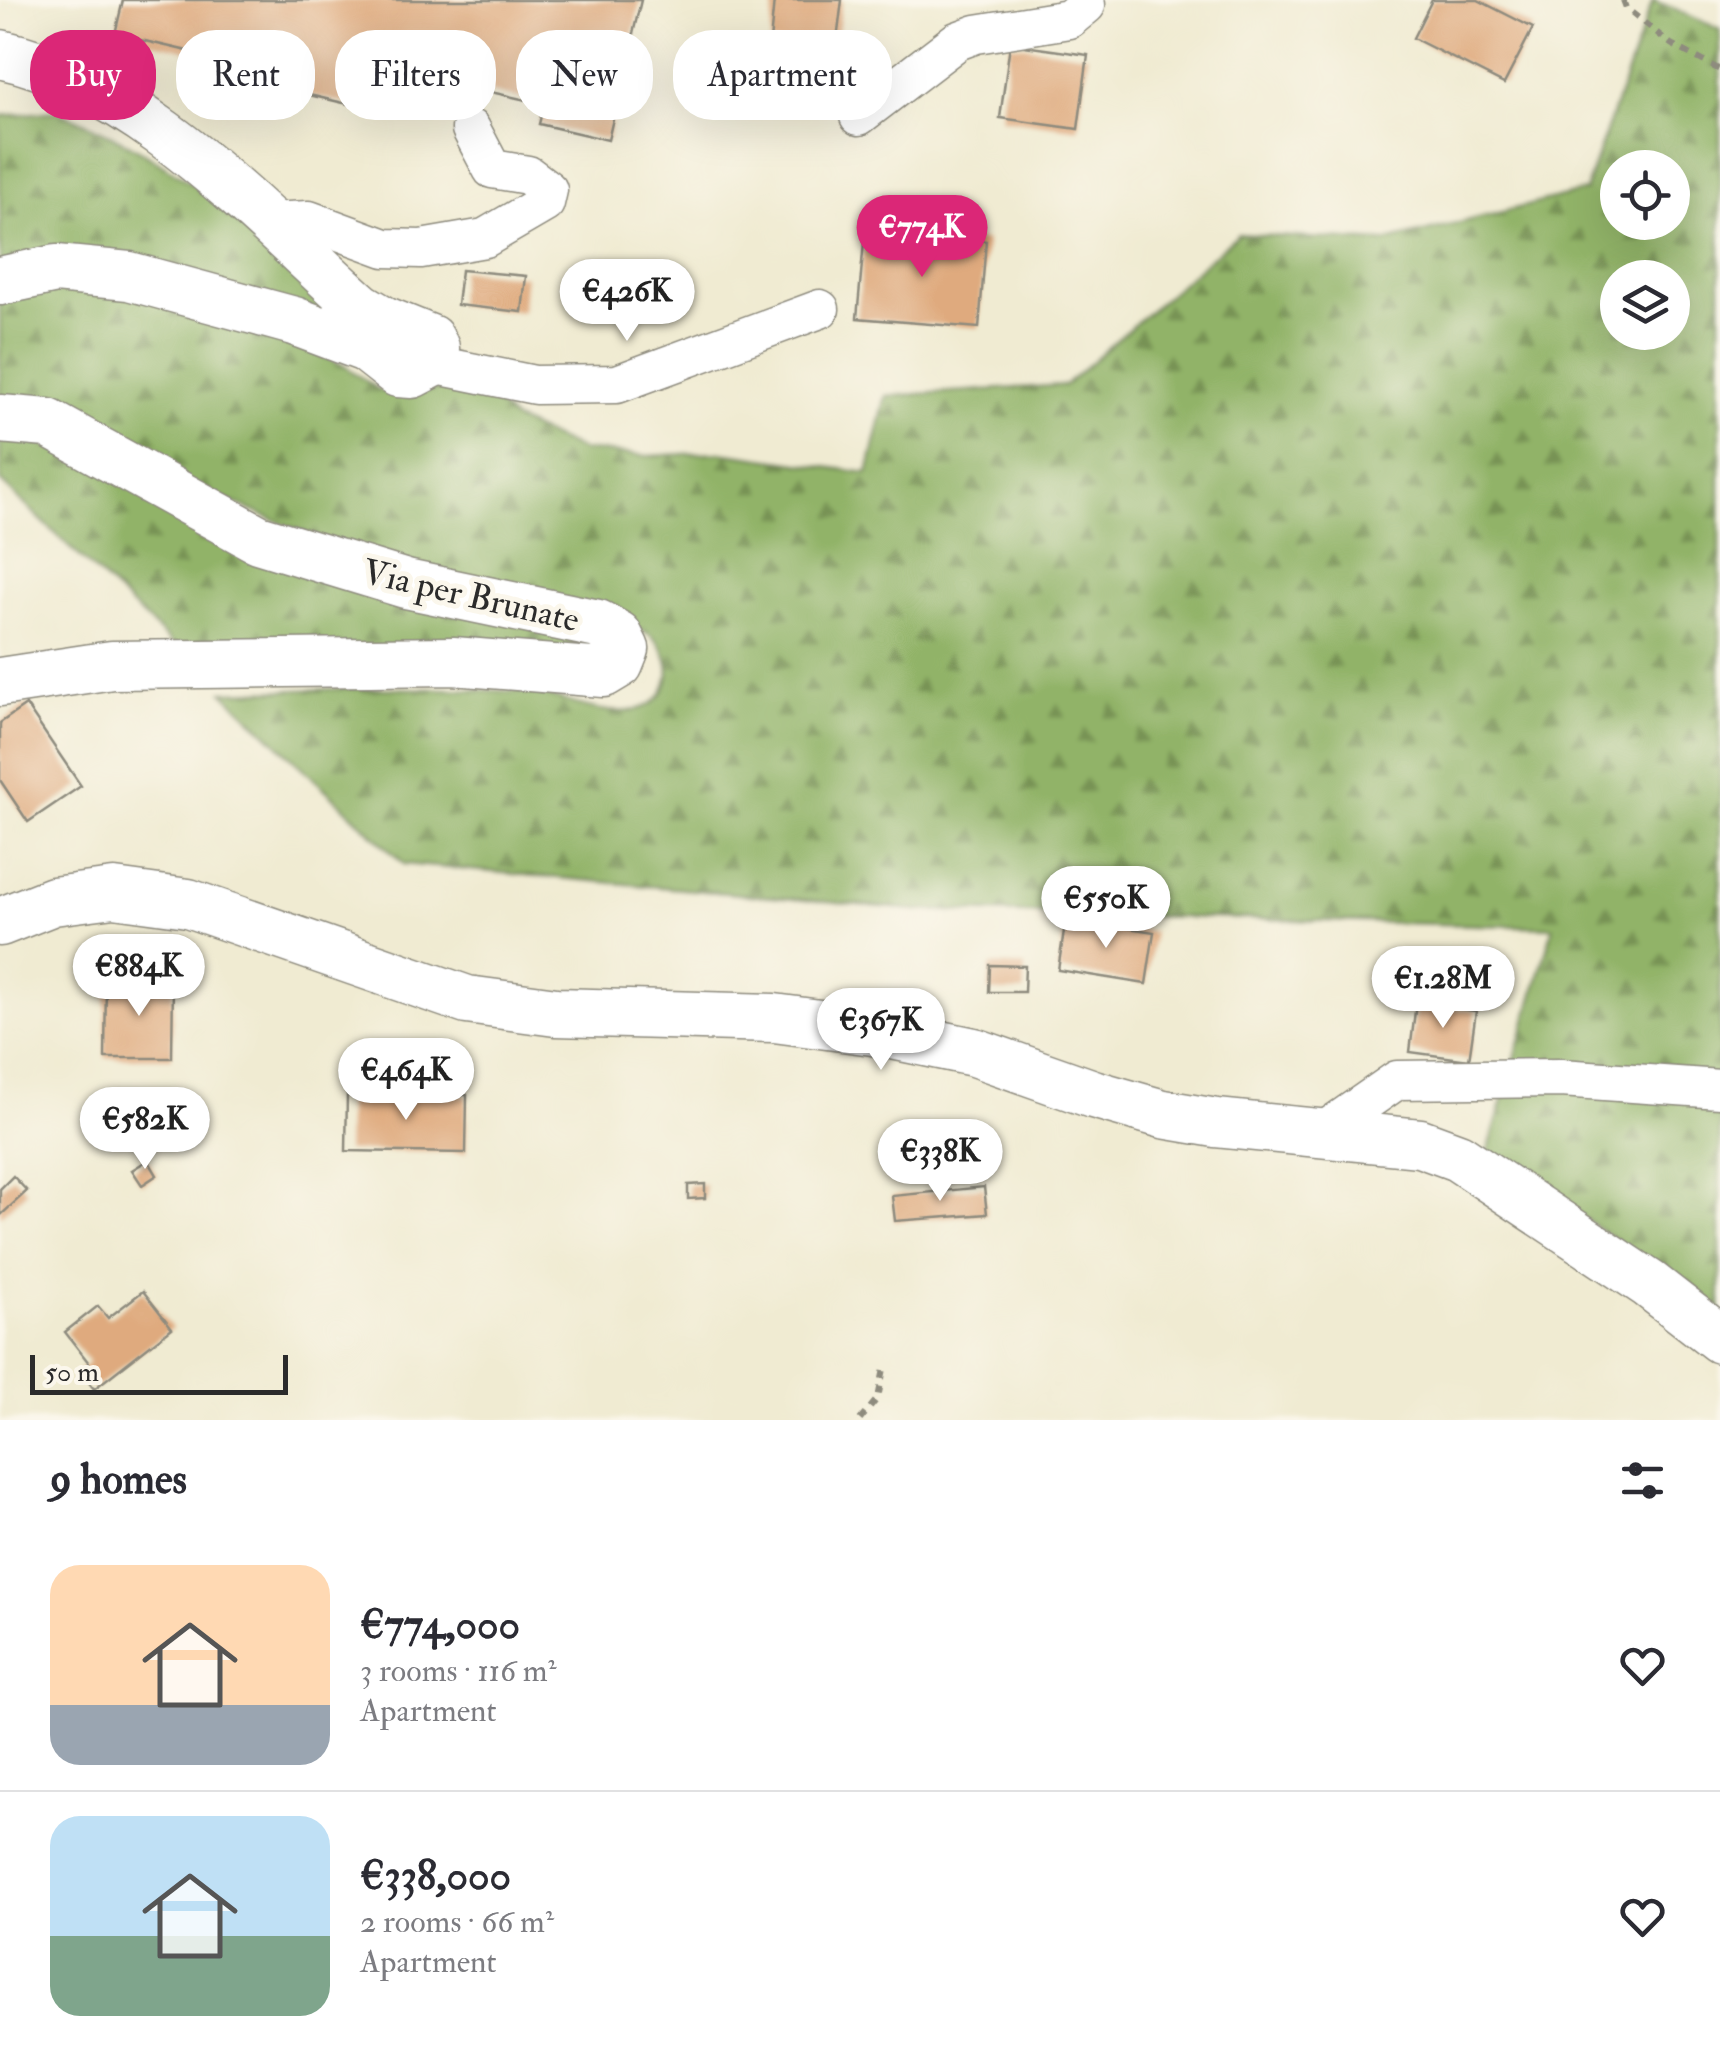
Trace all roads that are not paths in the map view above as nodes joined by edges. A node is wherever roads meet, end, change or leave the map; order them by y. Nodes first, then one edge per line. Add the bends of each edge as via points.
1 (1090, 2) edge
2 (0, 54) edge
3 (892, 91) edge
4 (471, 129) dead end
5 (268, 222) junction
6 (0, 282) edge
7 (820, 309) dead end
8 (432, 364) junction
9 (0, 418) edge
10 (0, 682) edge
11 (0, 922) edge
12 (1720, 1089) edge
13 (1321, 1133) junction
14 (1720, 1339) edge

1 - 3 street via 1069,19 958,41
2 - 5 street via 102,93 211,169
4 - 5 street via 492,169 528,174 548,190 544,203 485,238 385,248 309,220
5 - 8 street via 361,306 430,339
6 - 8 street via 56,269 129,276 294,321 366,348 398,373
7 - 8 street via 617,384 535,384
9 - 10 street, Via per Brunate via 48,423 258,539 406,584 598,624 618,635 624,649 620,664 604,673 453,661 112,665
11 - 13 street via 53,900 114,893 188,903 467,1000 556,1012 774,1018 872,1031 974,1052 1163,1114
12 - 13 street via 1561,1078 1397,1080
13 - 14 street via 1420,1143 1458,1157

